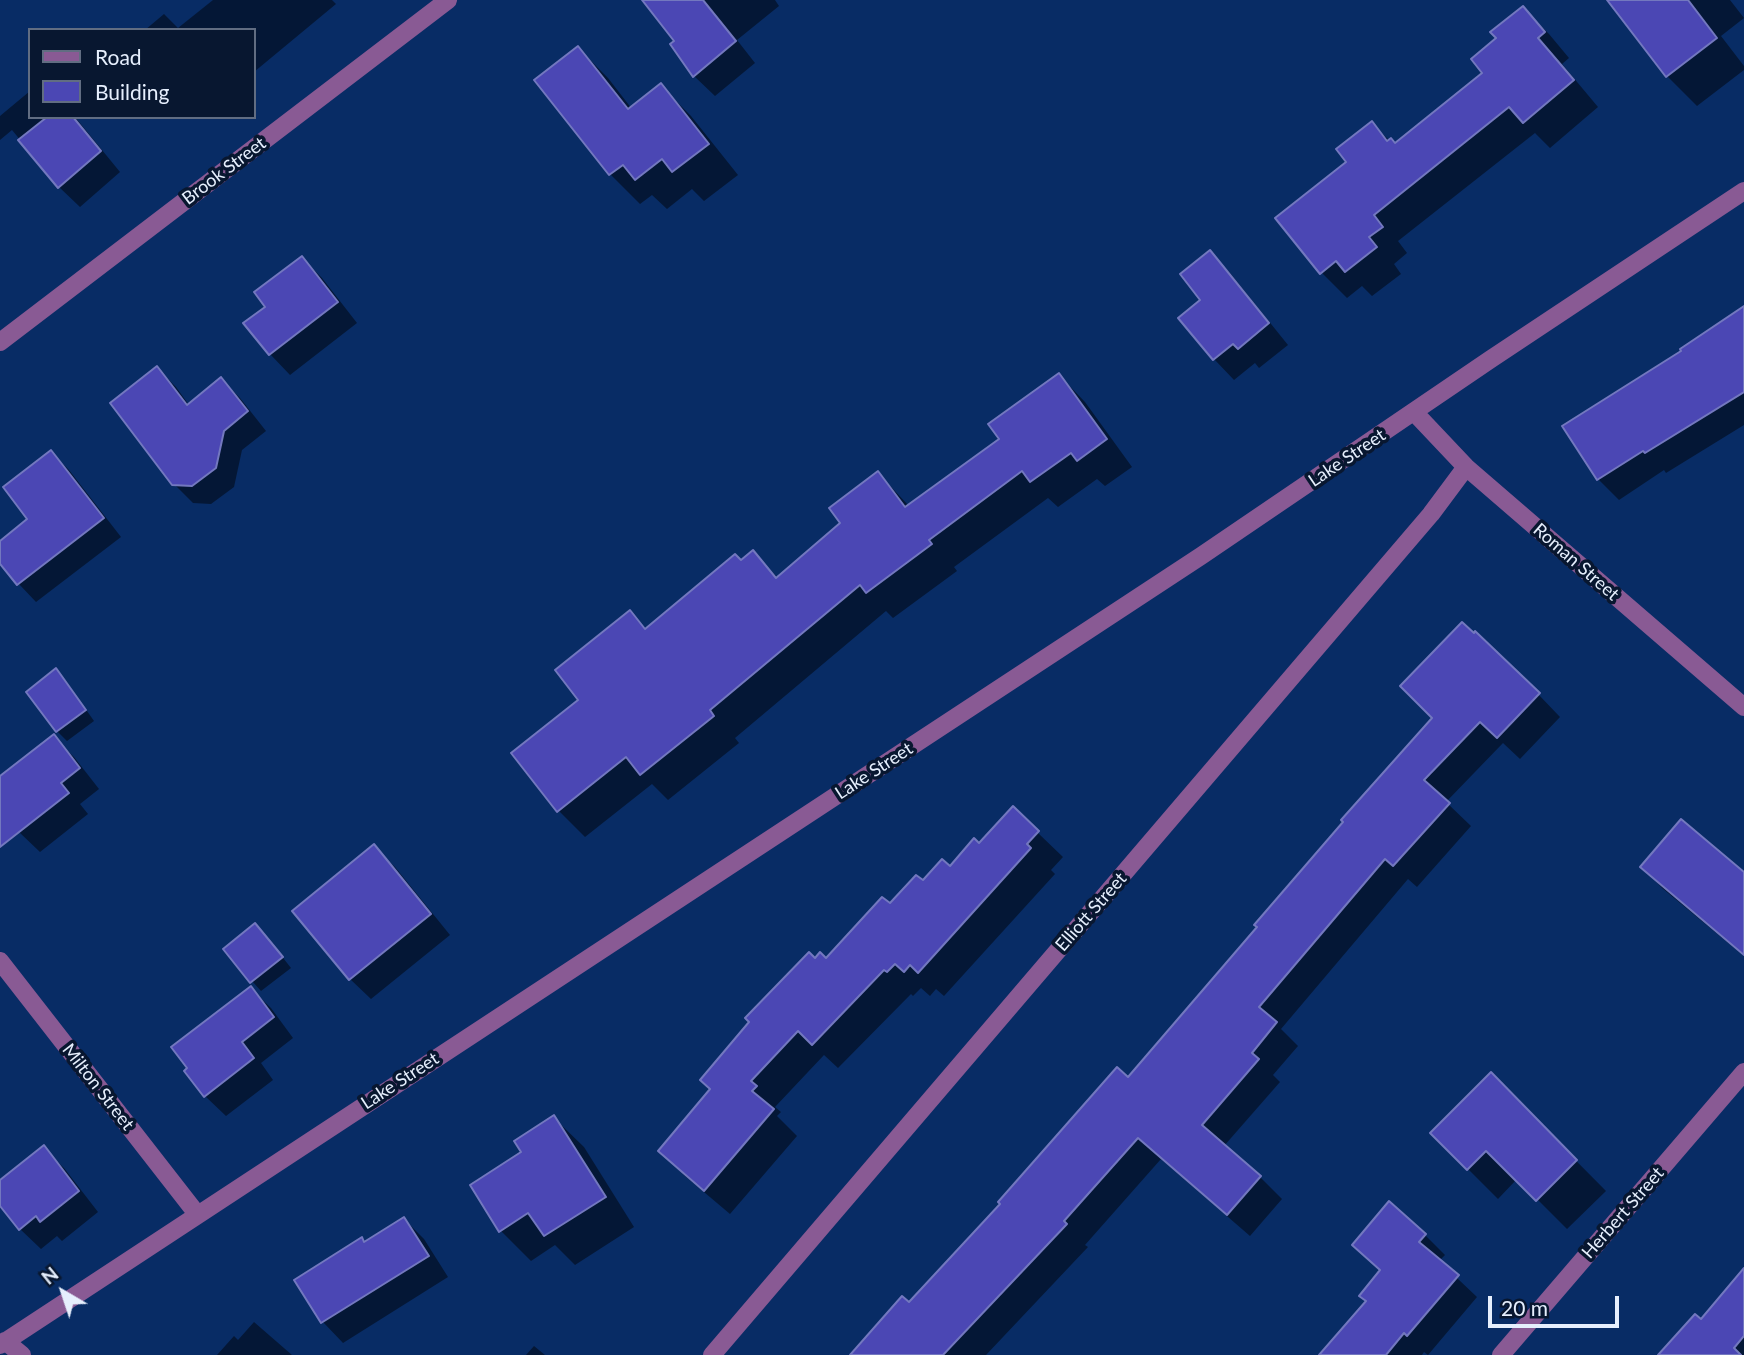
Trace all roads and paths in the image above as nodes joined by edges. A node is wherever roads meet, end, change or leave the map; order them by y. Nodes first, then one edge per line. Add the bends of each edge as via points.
1 (448, 0) edge
2 (1744, 191) edge
3 (0, 342) edge
4 (1415, 412) junction
5 (1466, 467) junction
6 (1744, 707) edge
7 (0, 961) edge
8 (1744, 1072) edge
9 (197, 1214) junction
10 (3, 1343) edge
11 (22, 1355) edge
12 (712, 1355) edge
13 (1501, 1355) edge

1 - 3 street, Brook Street
2 - 4 street, Lake Street
4 - 5 street, Roman Street
4 - 9 street, Lake Street
5 - 6 street, Roman Street
5 - 12 street, Elliott Street via 1431,514
7 - 9 street, Milton Street
8 - 13 street, Herbert Street
9 - 10 street, Lake Street
10 - 11 street

